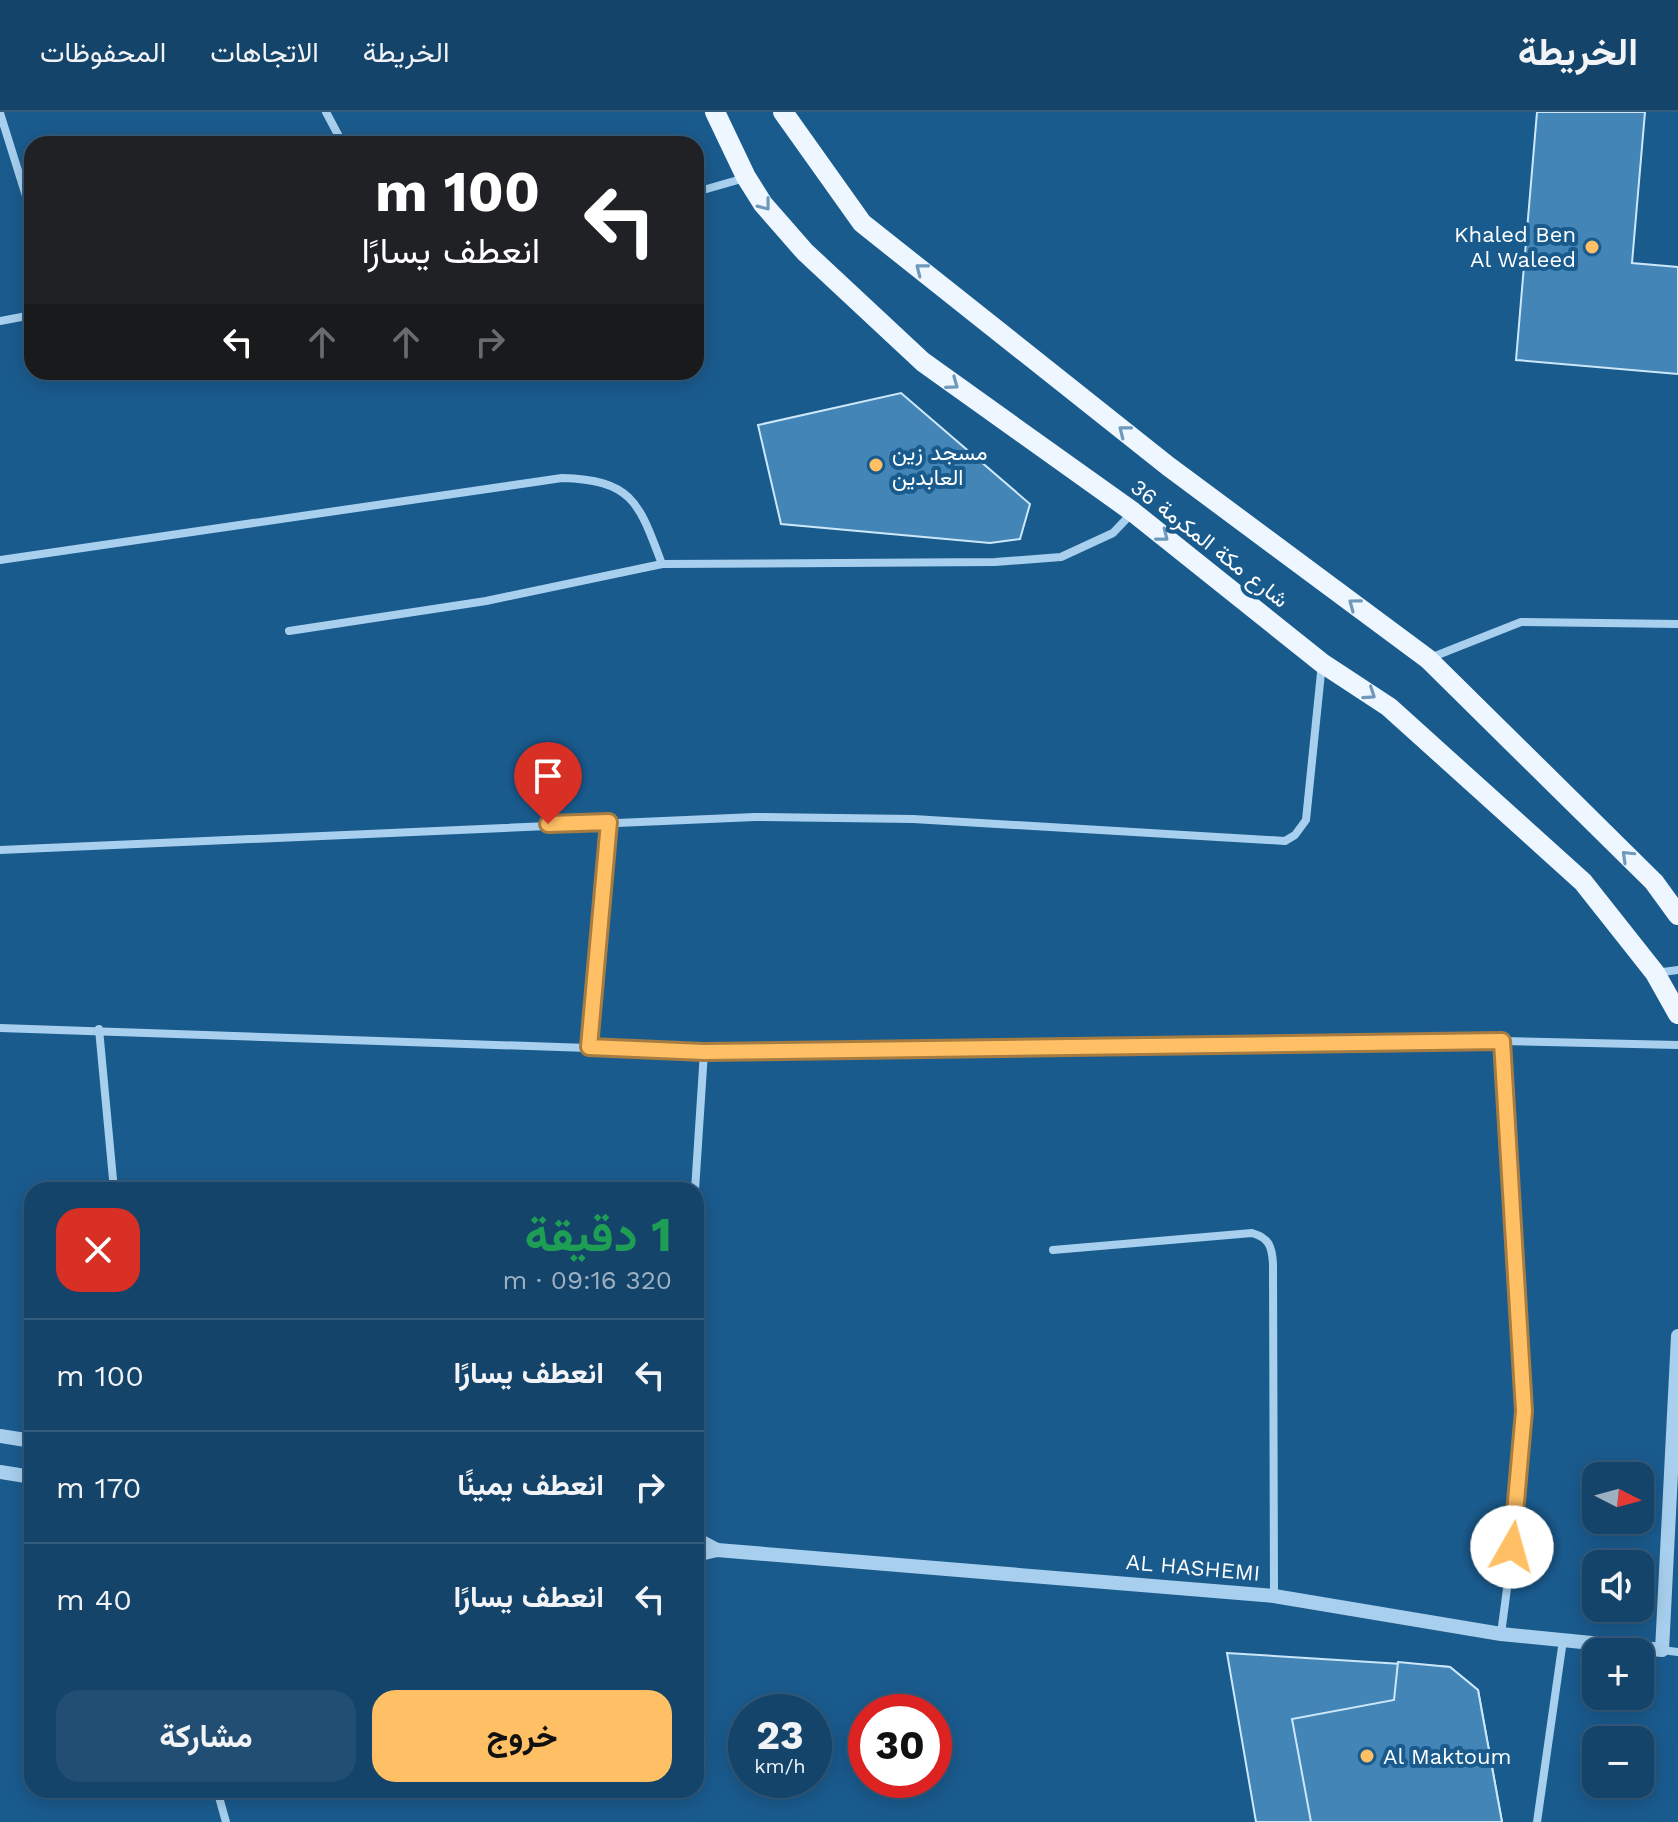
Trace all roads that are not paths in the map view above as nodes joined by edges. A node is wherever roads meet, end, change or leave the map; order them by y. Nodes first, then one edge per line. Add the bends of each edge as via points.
1 (326, 112) edge
2 (715, 112) edge
3 (783, 112) edge
4 (0, 113) edge
5 (339, 136) edge
6 (746, 177) junction
7 (24, 190) edge
8 (704, 190) edge
9 (24, 316) edge
10 (0, 321) edge
11 (1133, 512) junction
12 (0, 560) edge
13 (662, 564) junction
14 (1678, 624) edge
15 (289, 631) dead end
16 (1428, 659) junction
17 (1322, 663) junction
18 (609, 822) junction
19 (0, 850) edge
20 (1678, 915) edge
21 (1678, 970) edge
22 (1655, 973) junction
23 (1678, 1014) edge
24 (0, 1028) edge
25 (99, 1029) junction
26 (1502, 1041) junction
27 (1678, 1045) edge
28 (589, 1047) junction
29 (704, 1052) junction
30 (113, 1182) edge
31 (696, 1182) edge
32 (1053, 1250) dead end
33 (1678, 1336) edge
34 (0, 1436) edge
35 (24, 1440) edge
36 (0, 1472) edge
37 (24, 1476) edge
38 (704, 1543) edge
39 (717, 1550) junction
40 (704, 1553) edge
41 (1274, 1596) junction
42 (1501, 1634) junction
43 (1563, 1640) junction
44 (1662, 1650) junction
45 (1678, 1652) edge
46 (219, 1798) edge
47 (226, 1822) edge
48 (1537, 1822) edge

1 - 5 street
2 - 6 main road, شارع مكة المكرمة 36
16 -> 3 main road, شارع مكة المكرمة 36 via 1168,466 862,223
4 - 7 street
6 - 8 street
6 -> 11 main road, شارع مكة المكرمة 36 via 805,252 923,362
9 - 10 street
11 - 13 street via 1113,533 1061,557
11 -> 17 main road, شارع مكة المكرمة 36
12 - 13 street via 562,478 596,479 623,490 646,521
13 - 15 street via 486,601
14 - 16 street via 1521,622
20 -> 16 main road, شارع مكة المكرمة 36 via 1654,882
17 - 18 street via 1306,820 1285,841 913,819
17 -> 22 main road, شارع مكة المكرمة 36 via 1389,707 1583,882
18 - 19 street
18 - 28 street
21 - 22 street
22 - 23 main road, شارع مكة المكرمة 36
24 - 25 street
25 - 28 street
25 - 30 street
26 - 27 street
26 - 29 street
26 - 42 street via 1524,1411 1520,1490
28 - 29 street
29 - 31 street
32 - 41 street via 1252,1233 1270,1243
33 - 44 street
34 - 35 street
36 - 37 street
38 - 39 street, AL HASHEMI
39 - 40 street, AL HASHEMI
39 - 41 street, AL HASHEMI
41 - 42 street, AL HASHEMI
42 - 43 street, AL HASHEMI
43 - 44 street, AL HASHEMI
43 - 48 street
44 - 45 street
46 - 47 street

